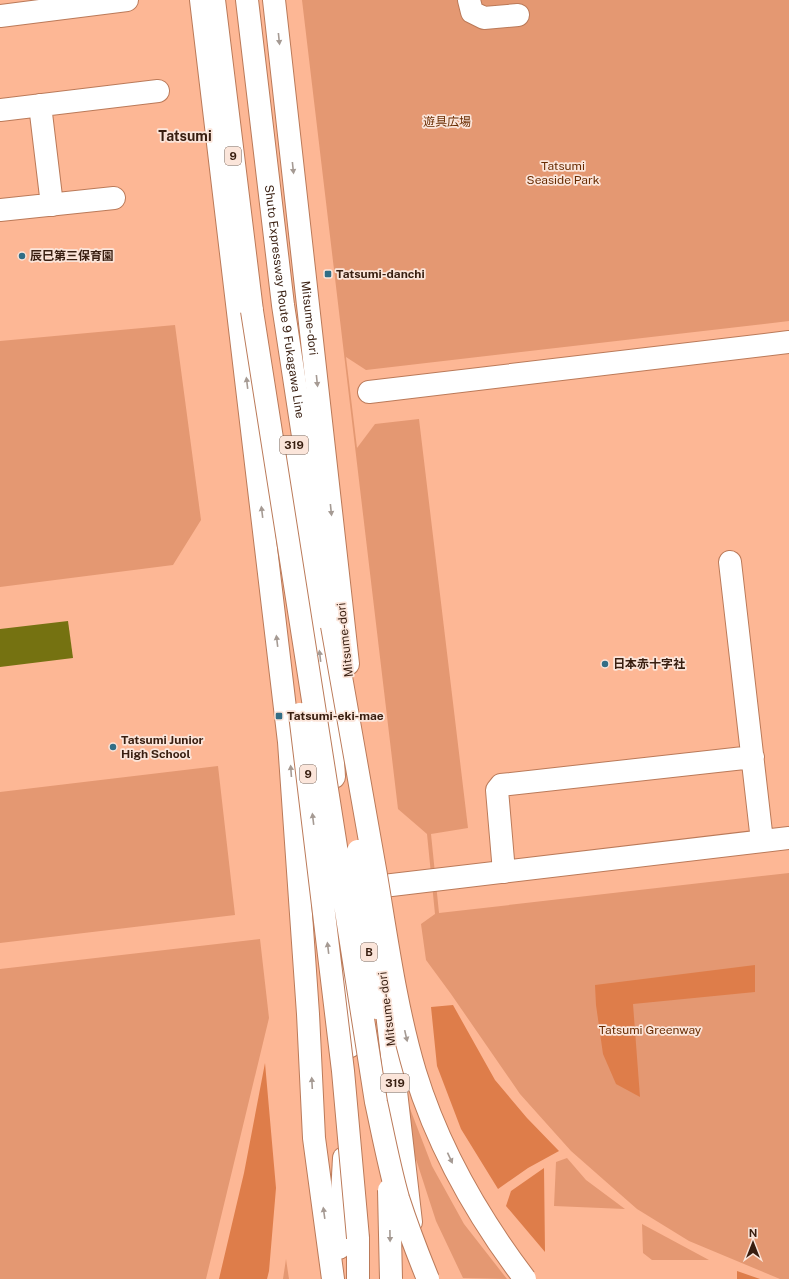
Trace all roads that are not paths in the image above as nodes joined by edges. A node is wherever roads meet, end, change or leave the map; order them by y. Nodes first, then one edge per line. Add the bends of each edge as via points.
1 (128, 0) edge
2 (201, 0) edge
3 (214, 0) edge
4 (239, 0) edge
5 (246, 0) edge
6 (274, 0) edge
7 (469, 0) edge
8 (518, 15) dead end
9 (0, 16) edge
10 (158, 91) dead end
11 (40, 105) junction
12 (0, 110) edge
13 (114, 198) dead end
14 (52, 205) junction
15 (0, 210) edge
16 (252, 311) junction
17 (789, 342) edge
18 (369, 392) dead end
19 (730, 562) dead end
20 (332, 626) junction
21 (753, 757) junction
22 (789, 838) edge
23 (762, 841) junction
24 (504, 872) junction
25 (373, 887) junction
26 (339, 890) junction
27 (300, 893) junction
28 (333, 1279) edge
29 (337, 1279) edge
30 (358, 1279) edge
31 (391, 1279) edge
32 (418, 1279) edge
33 (428, 1279) edge
34 (525, 1279) edge

1 - 9 main road
27 -> 2 main road via 289,742
3 - 16 main road, 9
26 -> 4 main road, 319 via 333,759
5 - 20 main road, Shuto Expressway Route 9 Fukagawa Line via 283,305
6 -> 25 main road, Mitsume-dori / 319
7 - 8 main road via 472,12 484,18
10 - 11 main road
11 - 12 main road
11 - 14 main road
13 - 14 main road
14 - 15 main road
30 -> 16 main road, 9, bridge via 358,1238 343,1072
16 - 33 main road, bridge via 376,1102 398,1198
17 - 18 main road
19 - 21 main road
20 -> 31 main road, B, bridge via 388,1116
20 -> 34 main road, bridge via 398,1003 415,1073 456,1172 504,1252
21 - 23 main road
21 - 24 main road via 501,785 497,790
22 - 23 main road
23 - 24 main road
24 - 25 main road
25 - 26 main road
25 - 32 main road, Mitsume-dori / 319
26 - 27 main road
26 - 29 main road, 319 via 350,1053
28 -> 27 main road via 314,1138

